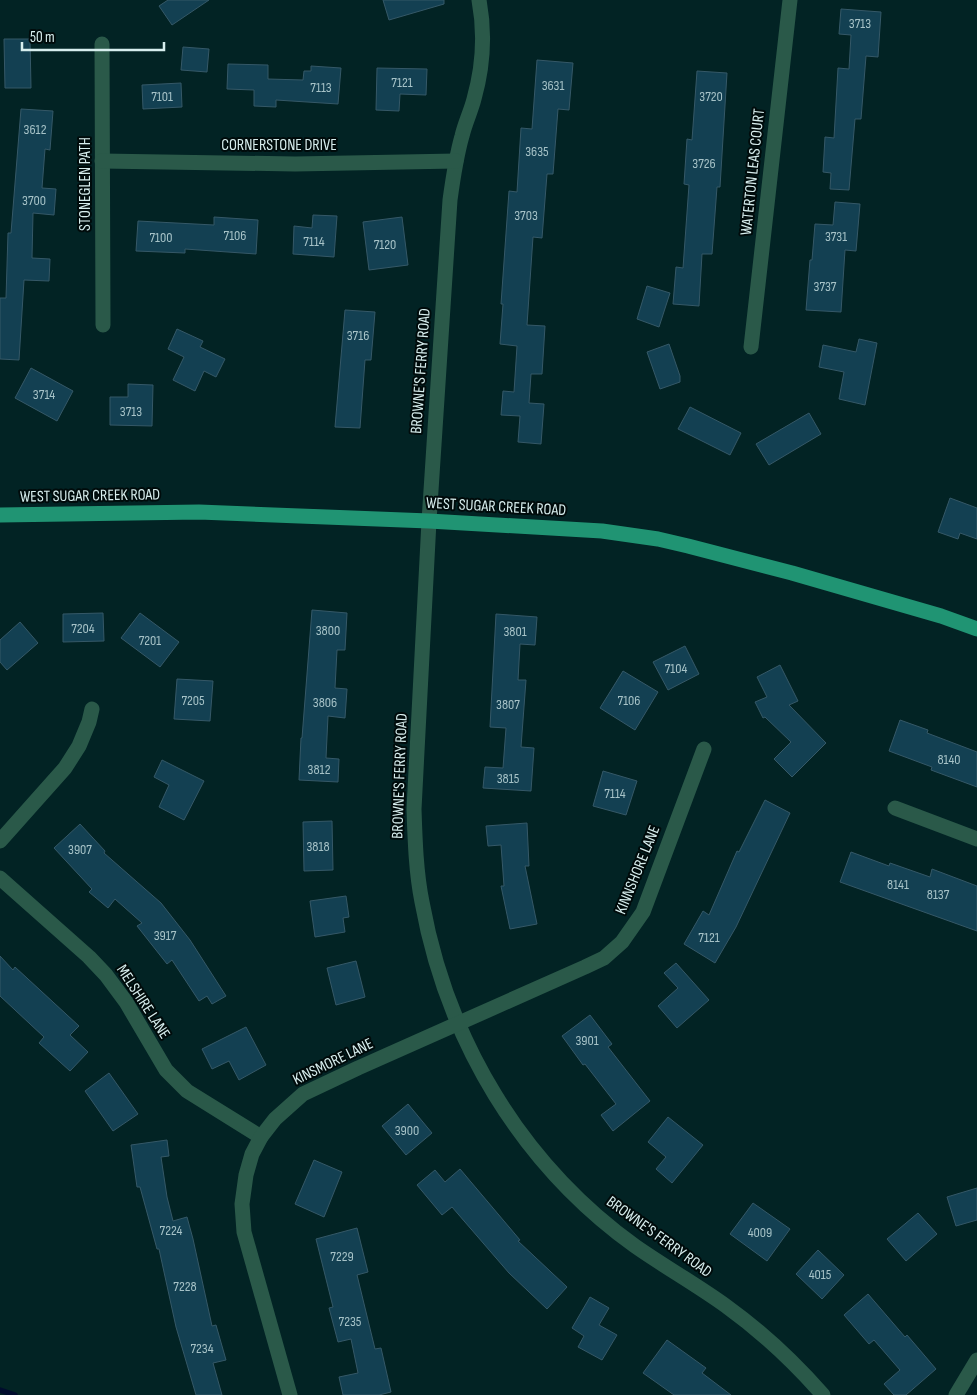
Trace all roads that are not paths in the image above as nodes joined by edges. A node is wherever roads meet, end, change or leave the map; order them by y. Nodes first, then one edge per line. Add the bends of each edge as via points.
1 (478, 0) edge
2 (790, 0) edge
3 (102, 44) dead end
4 (456, 160) junction
5 (102, 161) junction
6 (103, 325) dead end
7 (751, 347) dead end
8 (0, 515) edge
9 (429, 521) junction
10 (977, 629) edge
11 (92, 709) dead end
12 (704, 749) dead end
13 (895, 808) dead end
14 (977, 839) edge
15 (0, 841) edge
16 (0, 878) edge
17 (457, 1024) junction
18 (262, 1137) junction
19 (977, 1360) edge
20 (290, 1395) edge
21 (823, 1395) edge
22 (956, 1395) edge

1 - 4 street, BROWNE'S FERRY ROAD via 482,29 481,64
2 - 7 street, WATERTON LEAS COURT
3 - 5 street, STONEGLEN PATH
4 - 5 street, CORNERSTONE DRIVE via 295,164
4 - 9 street, BROWNE'S FERRY ROAD via 450,200
5 - 6 street, STONEGLEN PATH
8 - 9 main road, WEST SUGAR CREEK ROAD via 199,512
9 - 10 main road, WEST SUGAR CREEK ROAD via 569,528 658,539 792,573
9 - 17 street, BROWNE'S FERRY ROAD via 414,809 416,855 421,901 431,946
11 - 15 street via 79,746 65,768
12 - 17 street, KINNSHORE LANE via 643,912 622,942 604,958
13 - 14 street
16 - 18 street, MELSHIRE LANE via 106,974 166,1070 187,1091
17 - 18 street, KINSMORE LANE via 303,1094 275,1119
17 - 21 street, BROWNE'S FERRY ROAD via 501,1106 528,1144 565,1185 635,1246 727,1306 771,1342
18 - 20 street, KINSMORE LANE via 252,1154 246,1175 242,1204 244,1232
19 - 22 street

